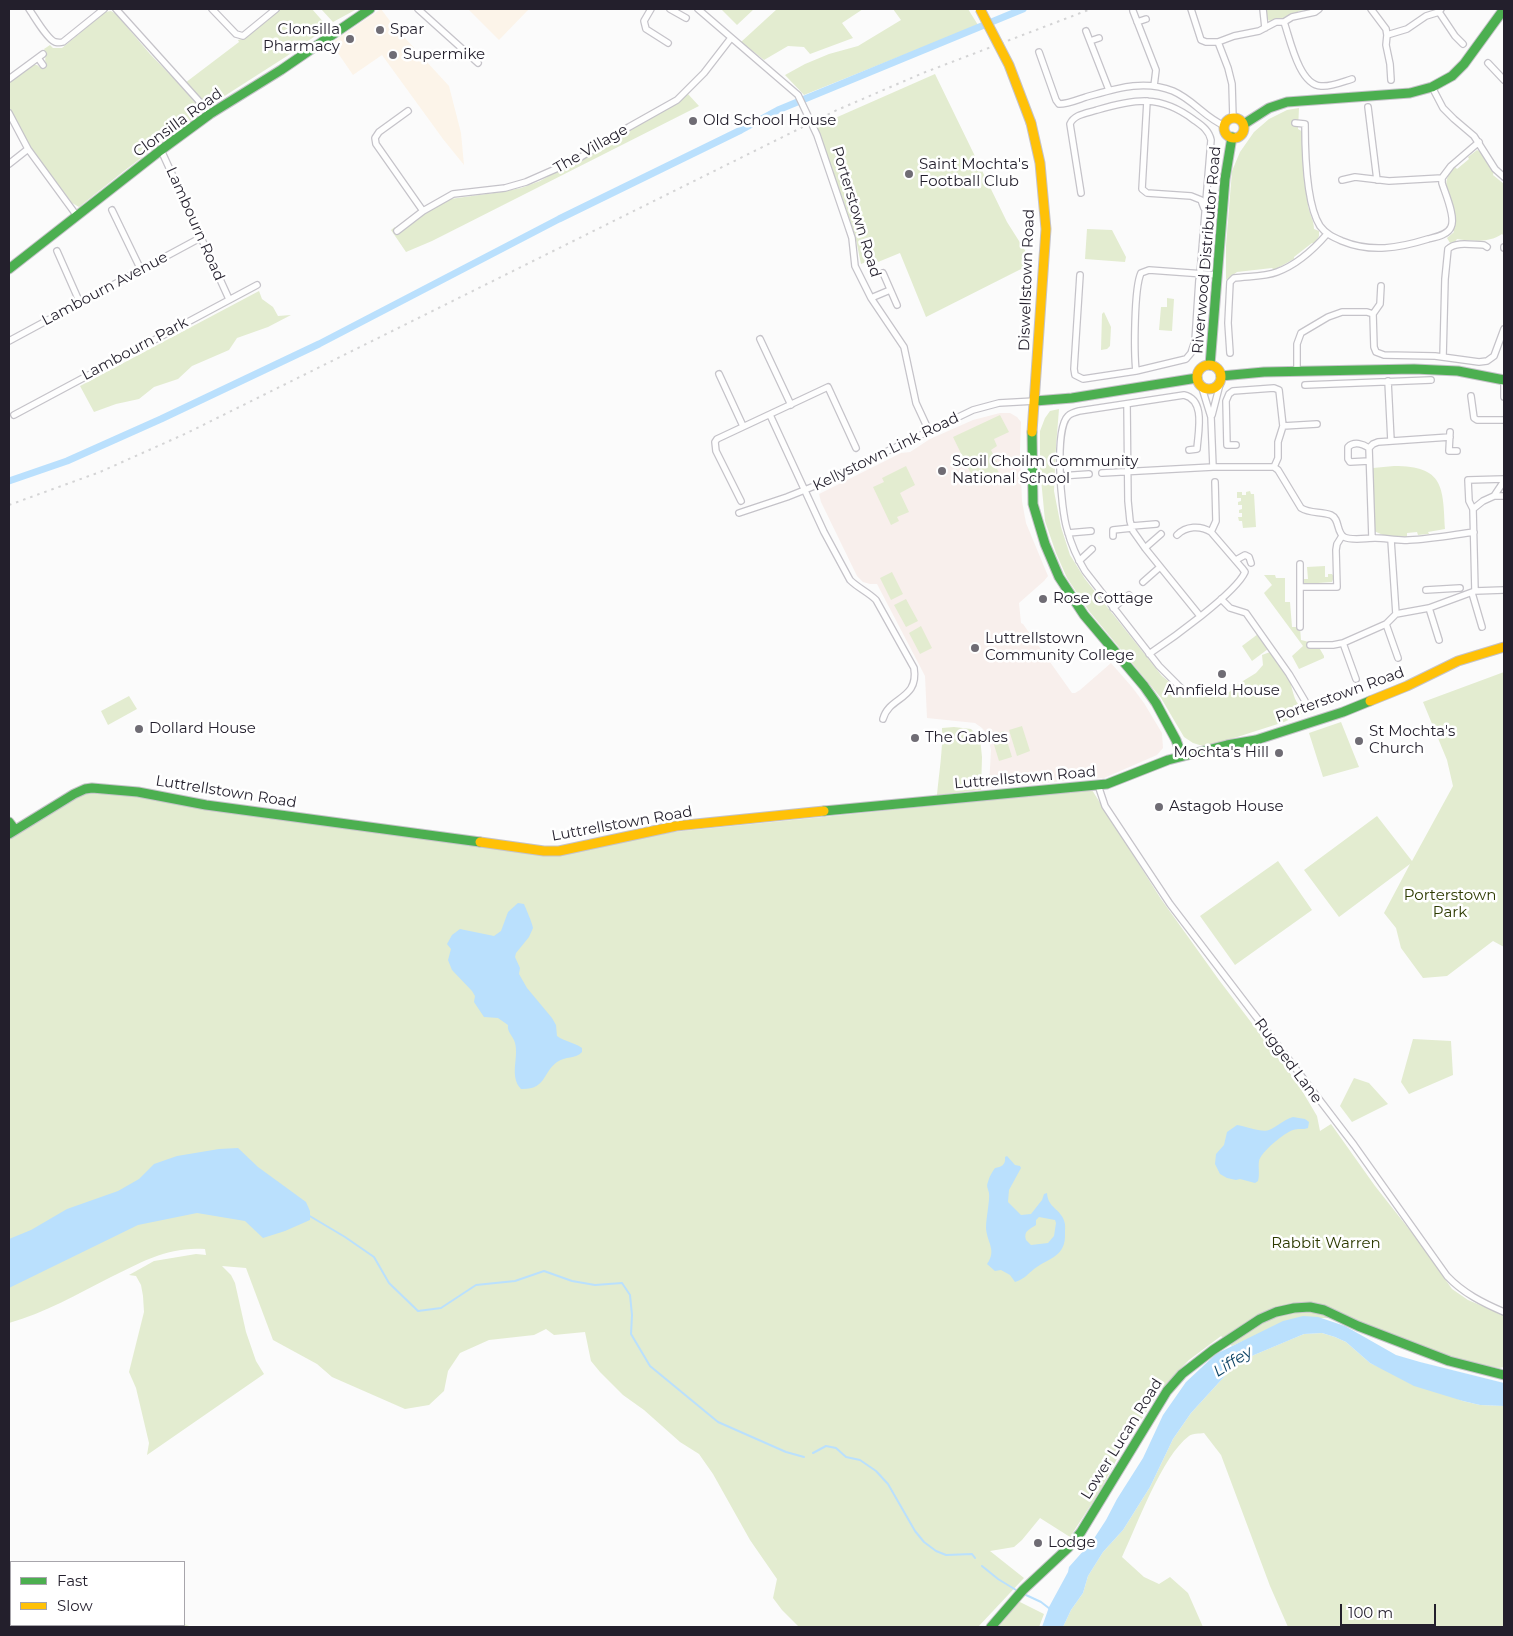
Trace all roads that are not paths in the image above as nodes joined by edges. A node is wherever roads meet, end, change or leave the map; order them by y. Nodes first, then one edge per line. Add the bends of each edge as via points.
1 (29, 9) edge
2 (104, 9) edge
3 (116, 9) edge
4 (212, 9) edge
5 (276, 9) edge
6 (370, 9) edge
7 (418, 9) edge
8 (651, 9) edge
9 (670, 9) edge
10 (698, 9) edge
11 (980, 9) edge
12 (1191, 9) edge
13 (1263, 9) edge
14 (1319, 9) edge
15 (1371, 9) edge
16 (1504, 9) edge
17 (1440, 10) edge
18 (1133, 11) dead end
19 (686, 18) dead end
20 (1146, 19) dead end
21 (1137, 22) junction
22 (1284, 22) junction
23 (1265, 28) junction
24 (1086, 31) dead end
25 (1387, 35) junction
26 (731, 38) junction
27 (1099, 38) dead end
28 (1090, 41) junction
29 (1218, 42) junction
30 (668, 43) dead end
31 (1463, 44) dead end
32 (1039, 52) dead end
33 (478, 63) dead end
34 (1488, 63) dead end
35 (43, 65) dead end
36 (9, 79) edge
37 (1352, 79) dead end
38 (1391, 80) dead end
39 (1504, 80) edge
40 (1154, 86) junction
41 (1432, 87) junction
42 (1109, 90) junction
43 (1147, 101) junction
44 (1368, 107) dead end
45 (408, 111) dead end
46 (9, 113) edge
47 (210, 114) junction
48 (1233, 118) junction
49 (1295, 123) dead end
50 (1244, 124) junction
51 (1225, 126) junction
52 (1232, 137) junction
53 (1479, 142) junction
54 (28, 149) junction
55 (161, 150) junction
56 (9, 164) edge
57 (1504, 177) edge
58 (1442, 178) junction
59 (1342, 180) dead end
60 (1377, 180) junction
61 (1081, 193) dead end
62 (112, 210) dead end
63 (1204, 210) junction
64 (423, 211) junction
65 (77, 216) junction
66 (397, 231) dead end
67 (1327, 234) junction
68 (200, 238) junction
69 (1487, 247) dead end
70 (57, 251) dead end
71 (9, 269) edge
72 (141, 270) junction
73 (883, 273) dead end
74 (1080, 275) dead end
75 (1218, 275) junction
76 (1200, 277) junction
77 (257, 286) dead end
78 (1381, 286) dead end
79 (890, 290) junction
80 (871, 298) junction
81 (229, 299) junction
82 (80, 303) junction
83 (896, 305) dead end
84 (1373, 314) junction
85 (1504, 330) edge
86 (760, 339) dead end
87 (9, 341) edge
88 (1230, 353) dead end
89 (1443, 357) junction
90 (1210, 365) junction
91 (1136, 371) junction
92 (1297, 371) junction
93 (719, 374) dead end
94 (1197, 378) junction
95 (1220, 380) junction
96 (1431, 380) dead end
97 (1388, 381) junction
98 (1504, 381) edge
99 (1306, 385) dead end
100 (1202, 388) junction
101 (1471, 396) dead end
102 (1504, 397) edge
103 (1035, 401) junction
104 (1127, 404) junction
105 (791, 405) junction
106 (14, 415) dead end
107 (770, 415) junction
108 (1211, 417) junction
109 (1504, 420) edge
110 (1317, 424) dead end
111 (743, 426) junction
112 (1283, 426) junction
113 (929, 431) junction
114 (1391, 441) junction
115 (1236, 445) dead end
116 (856, 448) dead end
117 (1369, 448) junction
118 (1189, 450) dead end
119 (1457, 450) dead end
120 (1369, 461) junction
121 (1274, 466) junction
122 (1213, 467) junction
123 (1128, 472) junction
124 (1102, 473) dead end
125 (1089, 474) dead end
126 (1060, 476) junction
127 (1504, 480) edge
128 (1214, 482) dead end
129 (806, 490) junction
130 (1494, 496) junction
131 (1504, 496) edge
132 (741, 501) dead end
133 (1473, 509) junction
134 (739, 512) dead end
135 (1156, 524) dead end
136 (1132, 527) junction
137 (1091, 531) dead end
138 (1211, 532) junction
139 (1474, 532) junction
140 (1068, 533) junction
141 (1162, 534) dead end
142 (1177, 535) dead end
143 (1113, 536) dead end
144 (1342, 536) junction
145 (1372, 538) junction
146 (1391, 540) junction
147 (1145, 548) junction
148 (1092, 549) dead end
149 (1236, 560) junction
150 (1079, 561) junction
151 (1251, 563) dead end
152 (1300, 564) dead end
153 (1160, 567) junction
154 (1143, 582) dead end
155 (1300, 588) junction
156 (1450, 588) junction
157 (1460, 588) dead end
158 (1426, 590) dead end
159 (1504, 590) edge
160 (1473, 592) junction
161 (1129, 595) dead end
162 (1221, 600) junction
163 (1451, 600) junction
164 (1113, 608) junction
165 (1429, 608) junction
166 (1396, 614) junction
167 (1200, 616) junction
168 (1386, 624) junction
169 (1300, 627) dead end
170 (1482, 627) dead end
171 (1439, 640) dead end
172 (1343, 643) junction
173 (1310, 645) dead end
174 (1504, 648) edge
175 (1149, 654) junction
176 (1398, 658) dead end
177 (1356, 679) dead end
178 (1186, 693) dead end
179 (1305, 701) dead end
180 (883, 719) dead end
181 (1182, 756) junction
182 (1098, 785) junction
183 (9, 822) edge
184 (12, 832) edge
185 (1504, 1312) edge
186 (1504, 1376) edge
187 (991, 1627) edge

1 - 2 street via 49,38 59,43
3 - 47 street
4 - 5 street via 236,34 242,36
6 - 47 street, Clonsilla Road
7 - 33 street
8 - 30 street via 644,21 646,29
9 - 19 street
10 - 26 street
11 - 103 street, Diswellstown Road, bridge via 1012,70 1031,123 1040,163 1046,229
12 - 29 street via 1201,40
13 - 23 street
14 - 22 street
15 - 25 street
16 - 41 street via 1500,20 1464,64 1452,76
17 - 25 street via 1407,30
17 - 31 street
18 - 21 street
20 - 21 street
21 - 40 street via 1156,70
22 - 23 street
22 - 37 street via 1300,68 1311,83 1323,86
23 - 29 street
24 - 28 street
25 - 38 street
26 - 64 street, The Village via 704,73 677,100 576,160 505,188 453,194
26 - 80 street, Porterstown Road via 798,95 817,135 852,238 855,266
27 - 28 street
28 - 42 street
29 - 48 street via 1232,84
32 - 42 street via 1060,104
34 - 39 street
35 - 36 street via 40,56
40 - 42 street via 1136,85
40 - 51 street via 1190,100
41 - 50 street via 1410,93 1287,102 1269,108
41 - 53 street via 1443,107
43 - 61 street via 1127,102 1072,120
43 - 63 street via 1175,108 1210,135
43 - 63 street via 1142,189 1147,193 1194,197 1201,200
44 - 60 street
45 - 64 street via 375,138
46 - 54 street
47 - 55 street, Clonsilla Road
48 - 50 street
48 - 51 street
49 - 67 street via 1305,124 1306,166 1314,209
50 - 52 street via 1241,135
51 - 52 street via 1227,134
52 - 75 street, Riverwood Distributor Road via 1225,179
53 - 57 street
53 - 58 street
54 - 56 street
54 - 65 street
55 - 65 street, Clonsilla Road
55 - 68 street, Lambourn Road
58 - 60 street
58 - 67 street via 1453,221 1443,234 1395,248 1378,249 1351,245
59 - 60 street via 1355,177
62 - 72 street
63 - 76 street
64 - 66 street, The Village
65 - 71 street, Clonsilla Road
67 - 88 street via 1312,250 1276,273 1234,278 1230,282
68 - 72 street, Lambourn Avenue
68 - 81 street, Lambourn Road
69 - 89 street via 1458,244 1448,249
70 - 82 street
72 - 82 street, Lambourn Avenue
73 - 79 street
74 - 91 street via 1075,375 1087,379
75 - 76 street
75 - 90 street, Riverwood Distributor Road
76 - 91 street via 1195,341 1191,353 1183,360
76 - 91 street via 1149,270 1141,273 1134,355
77 - 81 street, Lambourn Park
78 - 84 street via 1380,304
79 - 80 street
79 - 83 street
80 - 113 street, Porterstown Road via 904,347 916,403
81 - 106 street, Lambourn Park
82 - 87 street, Lambourn Avenue
84 - 89 street via 1374,347 1378,353
84 - 92 street via 1342,312 1301,333 1297,344
85 - 89 street via 1490,360 1479,362
86 - 105 street
90 - 94 street via 1199,370
90 - 95 street via 1218,368
92 - 95 street via 1264,372
92 - 98 street via 1430,370
93 - 111 street
94 - 100 street
94 - 103 street
95 - 100 street via 1214,389
95 - 108 street
96 - 97 street
97 - 99 street
97 - 114 street
98 - 102 street
100 - 108 street
101 - 109 street via 1474,418
103 - 113 street, Kellystown Link Road via 986,406
103 - 181 street, Diswellstown Road via 1033,504 1059,578 1072,599 1156,703
104 - 118 street via 1184,395 1191,397 1199,415 1197,449
104 - 123 street
104 - 126 street via 1079,411 1068,416 1063,427
105 - 107 street
105 - 116 street via 828,387
107 - 111 street
107 - 129 street
108 - 122 street
110 - 112 street
111 - 132 street via 717,439 714,446
112 - 115 street via 1279,390 1233,391 1226,401 1227,445
112 - 121 street
113 - 129 street, Kellystown Link Road
114 - 117 street via 1376,443
114 - 119 street via 1450,434 1449,451
117 - 120 street
117 - 120 street via 1360,444 1348,447 1350,462
120 - 145 street
121 - 122 street
121 - 144 street via 1299,506 1306,511 1334,517
122 - 123 street
123 - 124 street
123 - 136 street
125 - 126 street
126 - 140 street
127 - 130 street
127 - 133 street via 1468,480 1469,501
128 - 138 street via 1216,521
129 - 134 street, Kellystown Link Road
129 - 180 street via 850,580 876,600 914,668 913,686 890,706
130 - 131 street
130 - 133 street
133 - 139 street
135 - 136 street
136 - 143 street via 1113,530
136 - 147 street
137 - 140 street
138 - 142 street via 1201,527 1185,528
138 - 149 street
139 - 146 street
139 - 160 street
140 - 150 street
141 - 147 street
144 - 145 street via 1348,539
144 - 155 street via 1336,550 1337,586
145 - 146 street
146 - 166 street
147 - 153 street
148 - 150 street
149 - 151 street via 1245,555 1250,557
149 - 162 street via 1245,572
150 - 164 street
152 - 155 street
153 - 154 street
153 - 167 street
155 - 169 street
156 - 157 street
156 - 158 street
156 - 163 street
159 - 160 street
160 - 163 street
160 - 170 street
161 - 164 street
162 - 167 street
162 - 179 street via 1230,608 1246,613
163 - 165 street
164 - 175 street
165 - 166 street
165 - 171 street
166 - 168 street
167 - 175 street
168 - 172 street
168 - 176 street
172 - 173 street
172 - 177 street
174 - 181 street, Porterstown Road via 1458,661 1343,712 1256,740
175 - 178 street
181 - 182 street, Luttrellstown Road
182 - 184 street, Luttrellstown Road via 676,826 557,851 381,830 106,788 80,791
182 - 185 street, Rugged Lane via 1105,806 1170,904 1354,1146 1447,1276 1460,1289
183 - 184 street
186 - 187 street, Lower Lucan Road via 1449,1361 1324,1310 1302,1307 1260,1319 1182,1374 1167,1391 1081,1532

